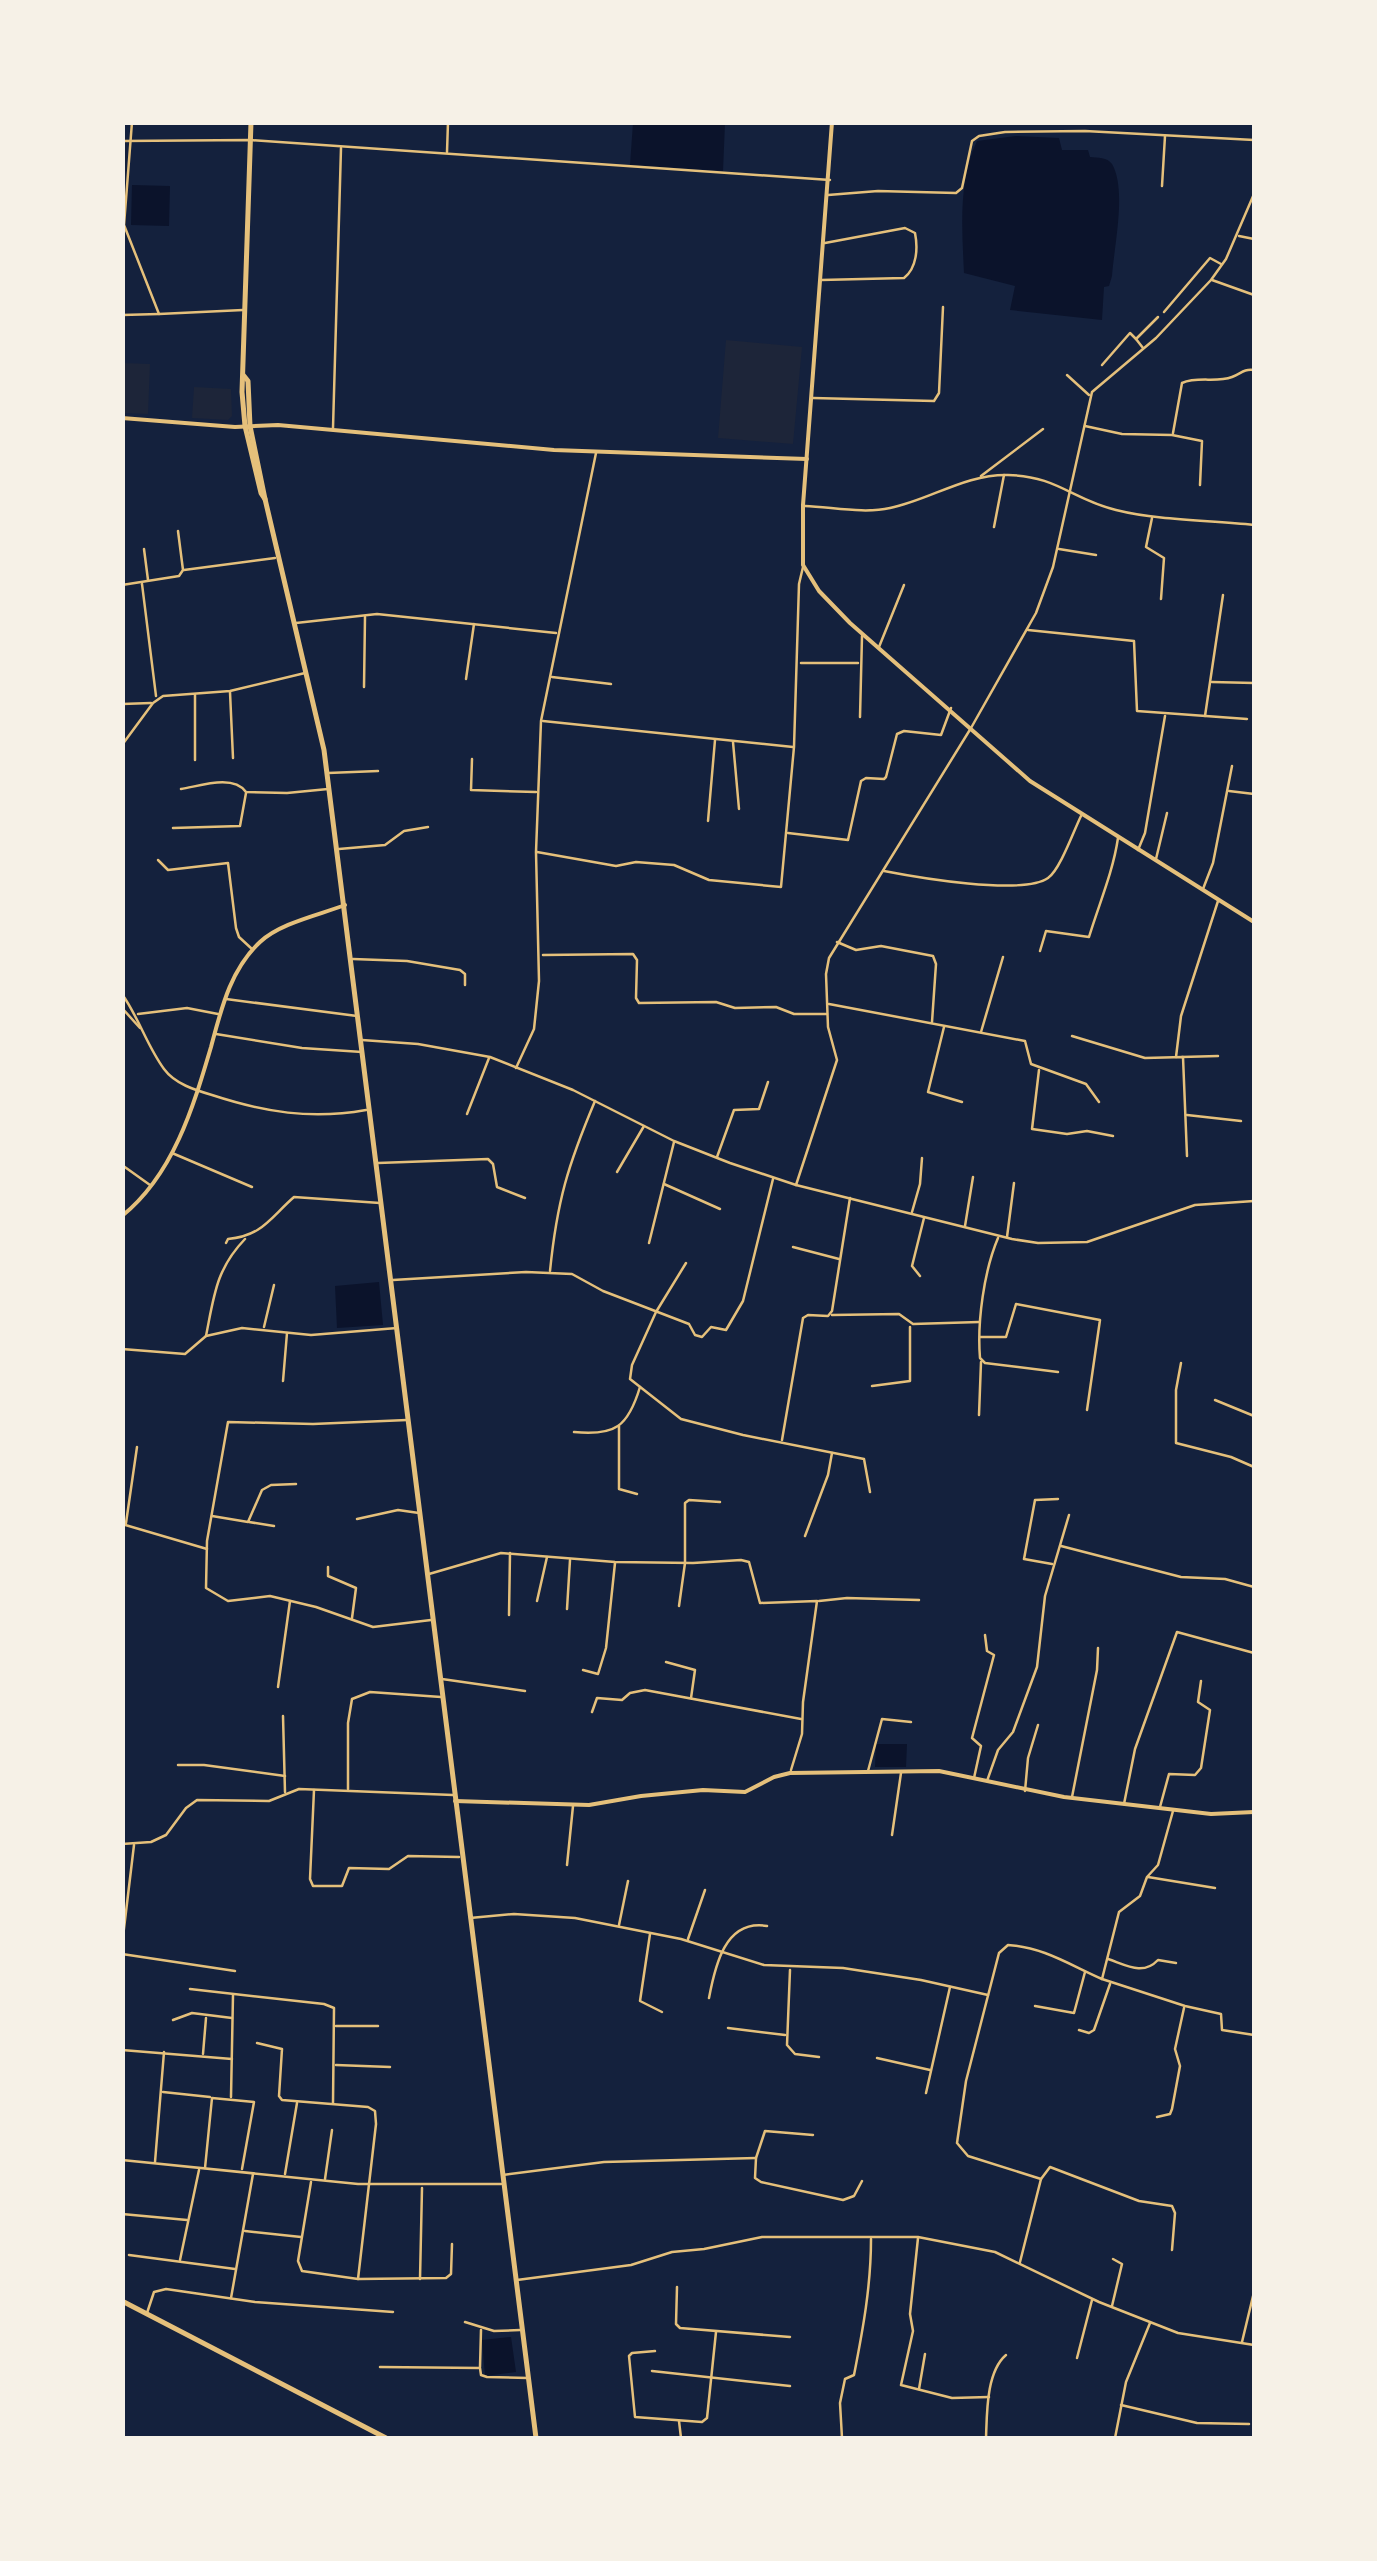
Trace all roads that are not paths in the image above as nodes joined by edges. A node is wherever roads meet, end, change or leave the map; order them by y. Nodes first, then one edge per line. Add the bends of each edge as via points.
1 (132, 122) edge
2 (251, 122) edge
3 (448, 122) edge
4 (832, 122) edge
5 (1085, 122) edge
6 (1085, 131) junction
7 (1165, 135) junction
8 (133, 140) junction
9 (250, 140) junction
10 (1254, 140) edge
11 (122, 141) edge
12 (341, 148) junction
13 (447, 154) junction
14 (830, 180) junction
15 (1162, 186) dead end
16 (828, 194) junction
17 (1254, 194) edge
18 (123, 205) edge
19 (1238, 236) junction
20 (1254, 240) edge
21 (824, 244) junction
22 (1222, 265) junction
23 (821, 280) junction
24 (1211, 280) junction
25 (1254, 295) edge
26 (943, 307) dead end
27 (244, 310) junction
28 (1164, 312) dead end
29 (160, 314) junction
30 (122, 315) edge
31 (1158, 317) dead end
32 (1136, 339) junction
33 (1144, 349) junction
34 (1102, 365) dead end
35 (1254, 370) edge
36 (1067, 375) dead end
37 (1077, 384) junction
38 (1070, 390) dead end
39 (1090, 396) junction
40 (812, 398) junction
41 (122, 418) edge
42 (248, 426) junction
43 (1083, 426) junction
44 (1043, 429) dead end
45 (333, 430) junction
46 (1172, 435) junction
47 (596, 452) junction
48 (807, 459) junction
49 (1004, 475) junction
50 (980, 478) junction
51 (1200, 484) dead end
52 (1069, 492) junction
53 (803, 506) junction
54 (1152, 517) junction
55 (1254, 525) edge
56 (994, 527) dead end
57 (178, 531) dead end
58 (144, 549) dead end
59 (1058, 549) junction
60 (1096, 555) dead end
61 (279, 558) junction
62 (804, 565) junction
63 (183, 570) junction
64 (148, 582) junction
65 (142, 584) junction
66 (904, 584) dead end
67 (122, 585) edge
68 (1223, 595) dead end
69 (1161, 599) dead end
70 (365, 615) junction
71 (294, 623) junction
72 (475, 623) junction
73 (1028, 630) junction
74 (558, 633) junction
75 (862, 634) junction
76 (878, 648) junction
77 (798, 663) junction
78 (860, 664) junction
79 (306, 672) junction
80 (550, 676) junction
81 (466, 679) dead end
82 (1210, 682) junction
83 (1254, 683) edge
84 (611, 684) dead end
85 (364, 687) dead end
86 (230, 691) junction
87 (195, 694) junction
88 (155, 700) junction
89 (122, 704) edge
90 (950, 708) junction
91 (1166, 715) junction
92 (860, 717) dead end
93 (1204, 717) junction
94 (1246, 719) dead end
95 (541, 721) junction
96 (971, 728) junction
97 (715, 738) junction
98 (733, 740) junction
99 (122, 744) edge
100 (794, 747) junction
101 (232, 758) dead end
102 (472, 759) dead end
103 (196, 760) dead end
104 (1232, 766) dead end
105 (378, 771) dead end
106 (327, 773) junction
107 (181, 789) dead end
108 (329, 789) junction
109 (1228, 790) junction
110 (246, 792) junction
111 (537, 792) junction
112 (1254, 794) edge
113 (739, 809) dead end
114 (1167, 813) dead end
115 (1082, 814) junction
116 (708, 821) dead end
117 (428, 827) dead end
118 (174, 828) dead end
119 (787, 833) junction
120 (1119, 836) junction
121 (337, 849) junction
122 (1138, 850) junction
123 (536, 852) junction
124 (158, 860) dead end
125 (1156, 861) junction
126 (882, 870) junction
127 (1202, 890) junction
128 (1219, 900) junction
129 (345, 906) junction
130 (1254, 922) edge
131 (838, 942) junction
132 (254, 950) junction
133 (1040, 951) dead end
134 (541, 954) junction
135 (1003, 956) dead end
136 (352, 958) junction
137 (465, 985) dead end
138 (122, 994) edge
139 (224, 999) junction
140 (828, 1004) junction
141 (122, 1008) edge
142 (136, 1014) junction
143 (220, 1014) junction
144 (827, 1014) junction
145 (358, 1016) junction
146 (932, 1023) junction
147 (944, 1026) junction
148 (141, 1028) junction
149 (214, 1034) junction
150 (981, 1034) junction
151 (1072, 1036) dead end
152 (361, 1040) junction
153 (362, 1052) junction
154 (1218, 1056) dead end
155 (490, 1057) junction
156 (1178, 1057) junction
157 (516, 1068) junction
158 (1039, 1068) junction
159 (768, 1082) dead end
160 (198, 1091) junction
161 (595, 1101) junction
162 (962, 1102) dead end
163 (1099, 1102) dead end
164 (369, 1110) junction
165 (467, 1114) dead end
166 (1186, 1114) junction
167 (1240, 1121) dead end
168 (644, 1126) junction
169 (1114, 1136) dead end
170 (674, 1141) junction
171 (172, 1154) junction
172 (1186, 1156) dead end
173 (716, 1158) junction
174 (922, 1158) dead end
175 (376, 1163) junction
176 (122, 1165) edge
177 (617, 1172) dead end
178 (974, 1176) dead end
179 (774, 1177) junction
180 (663, 1184) junction
181 (796, 1184) junction
182 (1014, 1184) dead end
183 (151, 1186) junction
184 (252, 1187) dead end
185 (850, 1197) junction
186 (524, 1198) dead end
187 (1254, 1200) edge
188 (382, 1203) junction
189 (720, 1208) dead end
190 (911, 1213) junction
191 (122, 1216) edge
192 (924, 1217) junction
193 (964, 1228) junction
194 (998, 1236) junction
195 (246, 1238) junction
196 (1006, 1238) junction
197 (226, 1243) dead end
198 (648, 1243) dead end
199 (793, 1247) dead end
200 (841, 1260) junction
201 (686, 1263) dead end
202 (550, 1272) junction
203 (920, 1276) dead end
204 (391, 1280) junction
205 (274, 1285) dead end
206 (656, 1312) junction
207 (830, 1314) junction
208 (980, 1322) junction
209 (910, 1324) junction
210 (264, 1328) junction
211 (397, 1328) junction
212 (287, 1332) junction
213 (206, 1336) junction
214 (980, 1337) junction
215 (122, 1348) edge
216 (982, 1361) junction
217 (1180, 1364) dead end
218 (1058, 1372) dead end
219 (284, 1381) dead end
220 (640, 1386) junction
221 (872, 1386) dead end
222 (1215, 1400) dead end
223 (1088, 1410) dead end
224 (979, 1415) dead end
225 (1254, 1416) edge
226 (408, 1420) junction
227 (618, 1424) junction
228 (574, 1432) dead end
229 (782, 1442) junction
230 (138, 1447) dead end
231 (832, 1451) junction
232 (1254, 1467) edge
233 (296, 1484) dead end
234 (870, 1492) dead end
235 (637, 1494) dead end
236 (1058, 1499) dead end
237 (720, 1502) dead end
238 (420, 1513) junction
239 (1069, 1515) dead end
240 (211, 1516) junction
241 (357, 1519) dead end
242 (248, 1522) junction
243 (124, 1524) edge
244 (274, 1526) dead end
245 (805, 1536) dead end
246 (1060, 1546) junction
247 (206, 1549) junction
248 (510, 1552) junction
249 (548, 1555) junction
250 (570, 1558) junction
251 (615, 1562) junction
252 (685, 1563) junction
253 (1054, 1564) junction
254 (328, 1567) dead end
255 (428, 1574) junction
256 (1254, 1587) edge
257 (537, 1600) dead end
258 (918, 1600) dead end
259 (290, 1601) junction
260 (818, 1601) junction
261 (679, 1606) dead end
262 (566, 1609) dead end
263 (509, 1615) dead end
264 (351, 1620) junction
265 (432, 1620) junction
266 (985, 1634) dead end
267 (1098, 1648) dead end
268 (1254, 1653) edge
269 (666, 1662) dead end
270 (583, 1670) dead end
271 (440, 1678) junction
272 (1201, 1681) dead end
273 (278, 1688) dead end
274 (525, 1691) dead end
275 (443, 1697) junction
276 (691, 1700) junction
277 (592, 1712) dead end
278 (283, 1716) dead end
279 (803, 1719) junction
280 (911, 1722) dead end
281 (1038, 1725) dead end
282 (178, 1765) dead end
283 (867, 1772) junction
284 (902, 1772) junction
285 (790, 1774) junction
286 (284, 1776) junction
287 (974, 1779) junction
288 (987, 1782) junction
289 (314, 1789) junction
290 (348, 1791) junction
291 (1025, 1791) junction
292 (285, 1794) junction
293 (454, 1798) junction
294 (1072, 1798) junction
295 (1124, 1804) junction
296 (573, 1806) junction
297 (1159, 1808) junction
298 (1174, 1810) junction
299 (1254, 1812) edge
300 (892, 1836) dead end
301 (134, 1843) junction
302 (122, 1844) edge
303 (461, 1857) junction
304 (566, 1865) dead end
305 (1147, 1877) junction
306 (628, 1881) dead end
307 (1215, 1888) dead end
308 (705, 1890) dead end
309 (469, 1918) junction
310 (619, 1926) junction
311 (767, 1926) dead end
312 (650, 1933) junction
313 (687, 1940) junction
314 (122, 1945) edge
315 (722, 1951) junction
316 (122, 1954) edge
317 (1107, 1958) junction
318 (1176, 1963) dead end
319 (790, 1968) junction
320 (1085, 1971) junction
321 (235, 1972) dead end
322 (1102, 1979) junction
323 (1111, 1983) junction
324 (951, 1986) junction
325 (190, 1989) dead end
326 (232, 1994) junction
327 (988, 1995) junction
328 (709, 1998) dead end
329 (1036, 2006) dead end
330 (1184, 2006) junction
331 (662, 2012) dead end
332 (206, 2014) junction
333 (234, 2018) junction
334 (174, 2020) dead end
335 (335, 2026) junction
336 (378, 2026) dead end
337 (728, 2028) dead end
338 (1079, 2030) dead end
339 (786, 2035) junction
340 (1254, 2035) edge
341 (257, 2042) dead end
342 (122, 2050) edge
343 (164, 2052) junction
344 (203, 2056) junction
345 (819, 2056) dead end
346 (877, 2058) dead end
347 (232, 2059) junction
348 (334, 2065) junction
349 (390, 2067) dead end
350 (932, 2070) junction
351 (162, 2092) junction
352 (926, 2093) dead end
353 (212, 2098) junction
354 (231, 2099) junction
355 (297, 2102) junction
356 (333, 2104) junction
357 (1157, 2117) dead end
358 (332, 2130) dead end
359 (813, 2136) dead end
360 (756, 2158) junction
361 (122, 2160) edge
362 (154, 2163) junction
363 (199, 2168) junction
364 (205, 2168) junction
365 (242, 2171) junction
366 (254, 2172) junction
367 (502, 2175) junction
368 (285, 2176) junction
369 (1042, 2178) junction
370 (312, 2180) junction
371 (862, 2180) dead end
372 (325, 2181) junction
373 (368, 2184) junction
374 (502, 2184) junction
375 (422, 2186) junction
376 (122, 2214) edge
377 (188, 2220) junction
378 (243, 2230) junction
379 (918, 2236) junction
380 (303, 2238) junction
381 (871, 2238) junction
382 (452, 2244) dead end
383 (1172, 2250) dead end
384 (129, 2255) dead end
385 (1113, 2259) dead end
386 (180, 2261) junction
387 (1020, 2264) junction
388 (236, 2269) junction
389 (358, 2279) junction
390 (420, 2280) junction
391 (516, 2281) junction
392 (677, 2287) dead end
393 (1254, 2292) edge
394 (231, 2298) junction
395 (1092, 2299) junction
396 (122, 2302) edge
397 (1112, 2307) junction
398 (393, 2312) dead end
399 (147, 2315) junction
400 (1151, 2321) junction
401 (465, 2322) dead end
402 (481, 2328) junction
403 (522, 2330) junction
404 (716, 2332) junction
405 (790, 2336) dead end
406 (1242, 2344) junction
407 (1254, 2345) edge
408 (654, 2351) dead end
409 (926, 2354) dead end
410 (1006, 2355) dead end
411 (1076, 2358) dead end
412 (380, 2367) dead end
413 (480, 2368) junction
414 (652, 2371) dead end
415 (711, 2376) junction
416 (529, 2378) junction
417 (790, 2386) dead end
418 (919, 2391) junction
419 (989, 2397) junction
420 (1121, 2406) junction
421 (679, 2421) junction
422 (1249, 2424) dead end
423 (386, 2438) edge
424 (536, 2438) edge
425 (681, 2438) edge
426 (842, 2438) edge
427 (986, 2438) edge
428 (1115, 2438) edge

1 - 8 street
2 - 9 highway
3 - 13 street
4 - 14 street
5 - 6 street
6 - 7 street
6 - 16 street via 979,136 970,144 956,194
7 - 10 street
7 - 15 street
8 - 9 street
8 - 11 street
8 - 18 street
9 - 12 street
9 - 27 highway
12 - 13 street
12 - 45 street
13 - 14 street
14 - 16 street
16 - 21 street
17 - 19 street
18 - 29 street via 126,233
19 - 20 street
19 - 22 street
21 - 23 street
21 - 23 street via 905,228 916,233 917,242 904,278
22 - 24 street
22 - 28 street via 1210,258
23 - 40 street
24 - 25 street
24 - 33 street
26 - 40 street via 934,401
27 - 29 street
27 - 42 highway
29 - 30 street
31 - 32 street
32 - 33 street
32 - 34 street via 1130,332
33 - 39 street
35 - 46 street via 1182,383
36 - 37 street
37 - 38 street
37 - 39 street
39 - 43 street
40 - 48 street
41 - 42 street
42 - 45 street
42 - 61 highway
43 - 46 street
43 - 52 street
44 - 50 street
45 - 47 street
46 - 51 street via 1204,443
47 - 48 street
47 - 74 street
48 - 53 street
49 - 50 street
49 - 52 street via 1035,476
49 - 56 street
50 - 53 street via 884,509
52 - 54 street
52 - 59 street
53 - 62 street
54 - 55 street
54 - 69 street via 1146,546 1164,558
57 - 63 street
58 - 64 street
59 - 60 street
59 - 73 street
61 - 63 street
61 - 71 highway
62 - 75 street via 819,591
62 - 77 street
63 - 64 street via 170,580
64 - 65 street
65 - 67 street
65 - 88 street
66 - 76 street
68 - 82 street
70 - 71 street
70 - 72 street
70 - 85 street
71 - 79 highway
72 - 74 street
72 - 81 street
73 - 91 street via 1134,641 1135,710
73 - 96 street
74 - 80 street
75 - 76 street
75 - 78 street
76 - 90 street
77 - 78 street
77 - 100 street
78 - 92 street
79 - 86 street
79 - 106 highway
80 - 84 street
80 - 95 street
82 - 83 street
82 - 93 street
86 - 87 street
86 - 101 street
87 - 88 street
87 - 103 street
88 - 89 street
88 - 99 street
90 - 96 street
90 - 119 street via 941,735 896,734 884,780 861,781 848,840
91 - 93 street
91 - 122 street
93 - 94 street
95 - 97 street
95 - 111 street
96 - 115 street via 1019,772
96 - 126 street
97 - 98 street
97 - 116 street
98 - 100 street
98 - 113 street
100 - 119 street
102 - 111 street via 471,790
104 - 109 street
105 - 106 street
106 - 108 highway
107 - 110 street via 232,782
108 - 110 street
108 - 121 highway
109 - 112 street
109 - 127 street
110 - 118 street via 240,826
111 - 123 street
114 - 125 street
115 - 120 street
115 - 126 street via 1054,872 1041,881 953,883
117 - 121 street via 404,831 385,844
119 - 123 street via 778,888 708,880 674,865 616,866
120 - 122 street
120 - 133 street via 1088,937 1046,931
121 - 129 highway
122 - 125 street
123 - 134 street
124 - 132 street via 168,870 228,863 236,928
125 - 127 street
126 - 131 street
127 - 128 street
128 - 130 street
128 - 156 street via 1181,1016
129 - 132 street via 264,939
129 - 136 highway
131 - 140 street via 828,965
131 - 146 street via 856,950 881,946 933,956
132 - 139 street
134 - 144 street via 634,954 640,1002 721,1002
134 - 157 street via 534,1029
135 - 150 street
136 - 137 street via 460,970
136 - 145 highway
138 - 142 street
139 - 143 street
139 - 145 street
140 - 144 street
140 - 146 street
141 - 148 street
142 - 143 street via 187,1008
142 - 148 street
143 - 149 street
144 - 181 street via 837,1060
145 - 152 highway
146 - 147 street
147 - 150 street
147 - 162 street via 928,1092
148 - 160 street via 164,1070
149 - 153 street
149 - 160 street
150 - 158 street via 1025,1041 1028,1062
151 - 156 street via 1145,1058
152 - 153 highway
152 - 155 street
153 - 164 highway
154 - 156 street
155 - 157 street
155 - 165 street
156 - 166 street via 1185,1060
157 - 161 street
158 - 163 street via 1086,1084
158 - 169 street via 1032,1129
159 - 173 street via 759,1108 734,1110
160 - 164 street via 281,1114
160 - 171 street
161 - 168 street
161 - 202 street via 556,1211
164 - 175 highway
166 - 167 street
166 - 172 street
168 - 170 street
168 - 177 street
170 - 173 street
170 - 180 street
171 - 183 street
171 - 184 street
173 - 179 street
174 - 190 street
175 - 186 street via 488,1159 497,1187
175 - 188 highway
176 - 183 street
178 - 193 street
179 - 181 street
179 - 206 street via 743,1300 726,1330 711,1327 702,1338 689,1324
180 - 189 street
180 - 198 street
181 - 185 street
182 - 196 street
183 - 191 street
185 - 190 street
185 - 200 street
187 - 196 street via 1194,1205 1086,1242
188 - 195 street via 294,1197
188 - 204 highway
190 - 192 street
192 - 193 street
192 - 203 street via 912,1264
193 - 194 street
194 - 196 street
194 - 208 street
195 - 197 street
195 - 213 street via 222,1268
199 - 200 street
200 - 207 street
201 - 206 street
202 - 204 street
202 - 206 street via 572,1274
204 - 211 highway
205 - 210 street
206 - 220 street via 629,1373
207 - 209 street via 900,1314
207 - 229 street via 803,1318
208 - 209 street
208 - 214 street
209 - 221 street via 910,1381
210 - 212 street
210 - 213 street
211 - 212 street
211 - 226 highway
212 - 219 street
213 - 215 street via 185,1354
214 - 216 street
214 - 223 street via 1006,1337 1016,1304 1100,1320
216 - 218 street
216 - 224 street
217 - 232 street via 1176,1443
220 - 227 street via 632,1413
220 - 229 street via 681,1418
222 - 225 street
226 - 238 highway
226 - 240 street via 230,1421
227 - 228 street via 604,1434
227 - 235 street via 620,1489
229 - 231 street
230 - 243 street
231 - 234 street via 864,1459
231 - 245 street
233 - 242 street via 262,1490
236 - 253 street via 1036,1500 1024,1559
237 - 252 street via 685,1503
238 - 241 street via 398,1510
238 - 255 highway
239 - 246 street
240 - 242 street
240 - 247 street
242 - 244 street
243 - 247 street
246 - 253 street
246 - 256 street
247 - 259 street via 204,1579 211,1592 228,1600 264,1595
248 - 249 street
248 - 255 street
248 - 263 street
249 - 250 street
249 - 257 street
250 - 251 street
250 - 262 street
251 - 252 street
251 - 270 street via 606,1648 598,1674
252 - 260 street via 745,1560 760,1603
252 - 261 street
253 - 288 street via 1037,1667
254 - 264 street via 328,1576 356,1588
255 - 265 highway
258 - 260 street
259 - 264 street
259 - 273 street
260 - 279 street
264 - 265 street via 373,1627
265 - 271 highway
266 - 287 street via 986,1651 994,1655 972,1738 981,1746
267 - 294 street
268 - 295 street via 1177,1632 1135,1749
269 - 276 street via 695,1670
271 - 274 street
271 - 275 highway
272 - 297 street via 1198,1702 1210,1710 1202,1768 1169,1774
275 - 290 street via 370,1692 352,1699
275 - 293 highway
276 - 277 street via 630,1692 622,1700 596,1698
276 - 279 street
278 - 286 street
279 - 285 street
280 - 283 street via 882,1719
281 - 291 street
282 - 286 street
283 - 284 street
283 - 285 street
284 - 287 street
284 - 300 street
285 - 296 street via 744,1792 703,1790
286 - 292 street
287 - 288 street
288 - 291 street
289 - 290 street
289 - 292 street
289 - 303 street via 313,1886 342,1886 349,1868 392,1869 408,1856
290 - 293 street
291 - 294 street
292 - 301 street via 269,1802 196,1800 166,1835
293 - 296 street
293 - 303 highway
294 - 295 street
295 - 297 street
296 - 304 street
297 - 298 street
298 - 299 street
298 - 305 street via 1158,1865
301 - 302 street
301 - 314 street
303 - 309 highway
305 - 307 street
305 - 317 street via 1140,1896 1119,1912
306 - 310 street
308 - 313 street
309 - 310 street via 530,1914
309 - 367 highway
310 - 312 street
311 - 315 street via 744,1926
312 - 313 street
312 - 331 street via 640,2001
313 - 315 street
315 - 319 street
315 - 328 street
316 - 321 street
317 - 318 street via 1144,1970 1158,1960
317 - 322 street
319 - 324 street via 843,1968
319 - 339 street
320 - 322 street
320 - 327 street via 1052,1954 1008,1945 999,1953
320 - 329 street via 1074,2013
322 - 323 street
323 - 330 street
323 - 338 street via 1094,2030
324 - 327 street
324 - 350 street
325 - 326 street
326 - 333 street
326 - 335 street via 330,2006
327 - 369 street via 957,2143 968,2156
330 - 340 street via 1220,2014 1222,2030
330 - 357 street via 1172,2109
332 - 333 street
332 - 334 street
332 - 344 street
333 - 347 street
335 - 336 street
335 - 348 street
337 - 339 street
339 - 345 street via 791,2053
341 - 355 street via 282,2049 280,2098
342 - 343 street
343 - 344 street
343 - 351 street
344 - 347 street
346 - 350 street
347 - 354 street
348 - 349 street
348 - 356 street
350 - 352 street
351 - 353 street
351 - 362 street
353 - 354 street
353 - 364 street
354 - 365 street via 254,2105
355 - 356 street
355 - 368 street
356 - 373 street via 375,2112
358 - 372 street
359 - 360 street via 765,2131
360 - 367 street via 604,2162
360 - 371 street via 758,2181 800,2191 847,2199
361 - 362 street
362 - 363 street
363 - 364 street
363 - 377 street
364 - 365 street
365 - 366 street
366 - 368 street
366 - 378 street
367 - 374 highway
368 - 370 street
369 - 383 street via 1053,2167 1130,2198 1172,2206
369 - 387 street
370 - 372 street
370 - 380 street
372 - 373 street
373 - 375 street
373 - 389 street
374 - 375 street
374 - 391 highway
375 - 390 street
376 - 377 street
377 - 386 street
378 - 380 street
378 - 388 street
379 - 381 street
379 - 387 street via 976,2246
379 - 418 street via 913,2330 900,2383
380 - 389 street via 302,2271
381 - 391 street via 762,2237
381 - 426 street via 866,2317 854,2375 845,2378 840,2403
382 - 390 street via 449,2277
384 - 386 street
385 - 397 street via 1122,2264
386 - 388 street
387 - 395 street
388 - 394 street
389 - 390 street
391 - 403 highway
392 - 404 street via 677,2327
393 - 406 street
394 - 398 street
394 - 399 street via 161,2290 152,2295
395 - 397 street
395 - 411 street
396 - 399 highway
397 - 400 street
399 - 423 highway
400 - 406 street via 1189,2336
400 - 420 street
401 - 402 street
402 - 403 street
402 - 413 street
403 - 416 highway
404 - 405 street
404 - 415 street
406 - 407 street
408 - 421 street via 628,2356 634,2416
409 - 418 street
410 - 419 street
412 - 413 street
413 - 416 street via 488,2377
414 - 415 street
415 - 417 street
415 - 421 street via 706,2420
416 - 424 highway
418 - 419 street
419 - 427 street
420 - 422 street via 1197,2423
420 - 428 street
421 - 425 street

